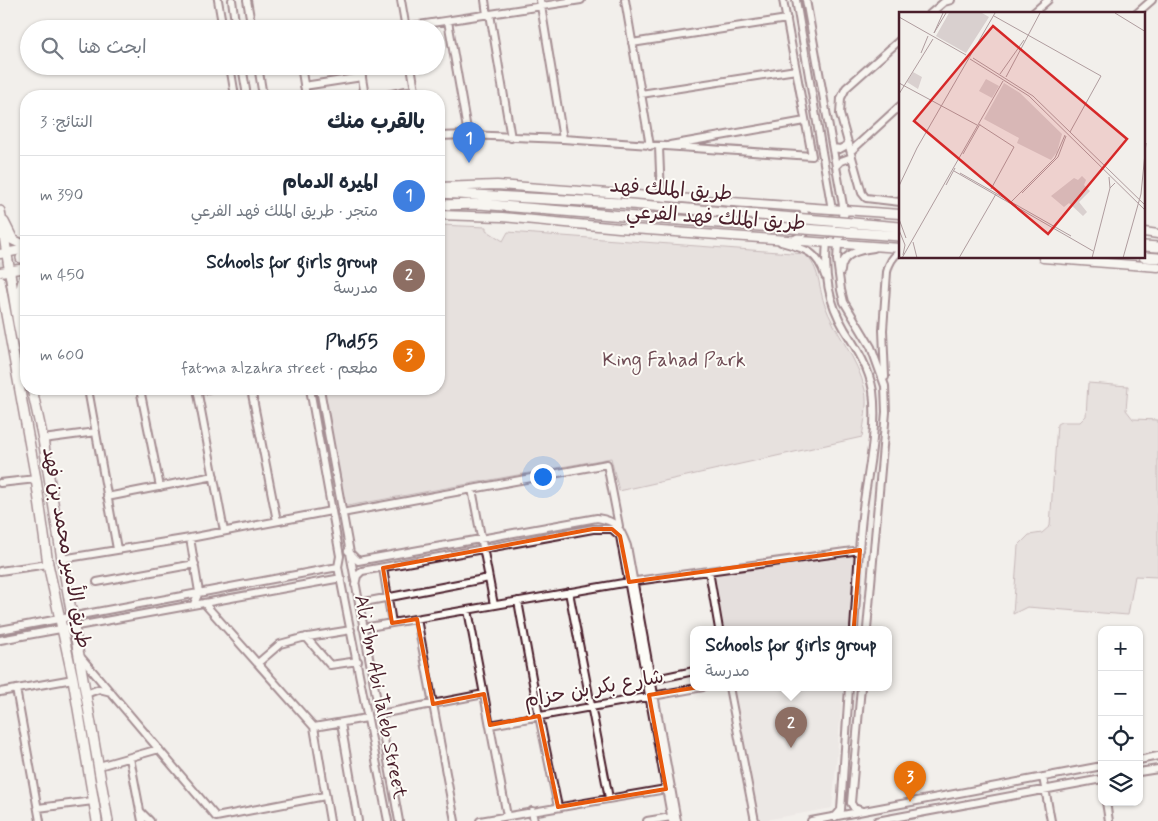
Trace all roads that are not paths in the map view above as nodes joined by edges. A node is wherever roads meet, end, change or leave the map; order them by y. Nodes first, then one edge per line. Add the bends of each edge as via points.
1 (218, 0) edge
2 (232, 0) edge
3 (249, 0) edge
4 (401, 0) edge
5 (485, 0) edge
6 (581, 0) edge
7 (625, 0) edge
8 (783, 0) edge
9 (796, 0) edge
10 (806, 0) edge
11 (951, 0) edge
12 (1048, 0) edge
13 (1152, 0) edge
14 (541, 3) edge
15 (932, 12) edge
16 (1034, 12) edge
17 (1138, 12) edge
18 (489, 14) junction
19 (221, 20) edge
20 (235, 20) edge
21 (251, 20) edge
22 (405, 20) edge
23 (448, 20) junction
24 (787, 20) junction
25 (445, 21) edge
26 (899, 41) edge
27 (632, 44) junction
28 (796, 70) junction
29 (232, 75) edge
30 (244, 75) edge
31 (260, 75) edge
32 (302, 75) edge
33 (413, 75) edge
34 (362, 77) joint
35 (304, 86) junction
36 (234, 90) edge
37 (246, 90) edge
38 (262, 90) edge
39 (305, 90) edge
40 (364, 90) edge
41 (416, 90) edge
42 (641, 94) junction
43 (899, 107) edge
44 (806, 121) junction
45 (468, 135) junction
46 (445, 136) edge
47 (511, 138) junction
48 (564, 139) junction
49 (650, 146) junction
50 (659, 147) junction
51 (833, 148) junction
52 (851, 151) junction
53 (836, 166) junction
54 (445, 188) edge
55 (445, 189) edge
56 (445, 193) edge
57 (508, 196) junction
58 (661, 196) junction
59 (899, 202) edge
60 (445, 206) edge
61 (801, 207) junction
62 (832, 210) junction
63 (844, 211) junction
64 (0, 213) edge
65 (899, 214) edge
66 (445, 215) edge
67 (899, 227) edge
68 (899, 236) edge
69 (765, 238) junction
70 (793, 240) junction
71 (826, 242) junction
72 (20, 244) edge
73 (838, 244) junction
74 (884, 247) junction
75 (20, 250) edge
76 (899, 250) edge
77 (899, 251) edge
78 (3, 254) edge
79 (1056, 259) edge
80 (20, 264) edge
81 (1158, 267) edge
82 (4, 272) edge
83 (0, 281) edge
84 (828, 290) junction
85 (841, 290) junction
86 (0, 296) edge
87 (20, 299) edge
88 (13, 321) edge
89 (20, 343) edge
90 (20, 369) edge
91 (885, 386) junction
92 (24, 395) edge
93 (33, 395) edge
94 (89, 395) edge
95 (141, 395) edge
96 (198, 395) edge
97 (252, 395) edge
98 (311, 395) edge
99 (321, 395) edge
100 (96, 432) junction
101 (43, 439) junction
102 (214, 476) junction
103 (36, 479) junction
104 (0, 483) edge
105 (160, 486) junction
106 (472, 489) junction
107 (108, 497) junction
108 (332, 511) junction
109 (342, 514) junction
110 (277, 521) junction
111 (619, 526) junction
112 (224, 531) junction
113 (190, 538) junction
114 (482, 539) junction
115 (117, 549) junction
116 (483, 549) junction
117 (860, 550) junction
118 (348, 551) junction
119 (62, 559) junction
120 (48, 564) junction
121 (195, 564) junction
122 (338, 567) junction
123 (383, 568) junction
124 (0, 571) edge
125 (709, 571) junction
126 (489, 578) junction
127 (341, 580) junction
128 (97, 582) dead end
129 (631, 582) junction
130 (355, 585) junction
131 (199, 592) junction
132 (569, 592) junction
133 (387, 596) junction
134 (518, 601) junction
135 (359, 602) junction
136 (204, 603) junction
137 (194, 604) junction
138 (494, 605) junction
139 (468, 610) junction
140 (72, 617) junction
141 (417, 618) junction
142 (60, 619) junction
143 (392, 623) junction
144 (718, 626) edge
145 (854, 626) edge
146 (867, 626) edge
147 (74, 627) junction
148 (364, 628) junction
149 (62, 629) junction
150 (0, 630) edge
151 (351, 630) junction
152 (306, 637) junction
153 (0, 640) edge
154 (79, 655) junction
155 (358, 661) junction
156 (258, 663) junction
157 (690, 672) edge
158 (73, 679) junction
159 (652, 680) junction
160 (105, 688) junction
161 (16, 689) junction
162 (690, 689) edge
163 (730, 691) edge
164 (849, 691) edge
165 (862, 691) edge
166 (0, 692) edge
167 (86, 694) junction
168 (484, 694) junction
169 (652, 695) junction
170 (433, 704) junction
171 (592, 706) junction
172 (380, 714) junction
173 (539, 716) junction
174 (367, 718) junction
175 (341, 722) junction
176 (490, 724) junction
177 (314, 727) junction
178 (159, 750) junction
179 (1158, 756) edge
180 (130, 758) junction
181 (1143, 759) edge
182 (99, 766) junction
183 (1098, 768) edge
184 (1158, 769) edge
185 (1143, 771) edge
186 (1043, 777) junction
187 (1098, 781) edge
188 (666, 788) junction
189 (1045, 790) junction
190 (325, 796) junction
191 (610, 798) junction
192 (93, 800) junction
193 (1107, 806) edge
194 (558, 807) junction
195 (38, 808) junction
196 (532, 811) junction
197 (863, 811) junction
198 (140, 812) junction
199 (507, 816) junction
200 (835, 817) junction
201 (217, 819) edge
202 (674, 820) edge
203 (40, 821) edge
204 (97, 821) edge
205 (108, 821) edge
206 (142, 821) edge
207 (150, 821) edge
208 (330, 821) edge
209 (358, 821) edge
210 (388, 821) edge
211 (398, 821) edge
212 (455, 821) edge
213 (480, 821) edge
214 (534, 821) edge
215 (647, 821) edge
216 (755, 821) edge
217 (810, 821) edge
218 (876, 821) edge
219 (1051, 821) edge
220 (1109, 821) edge

1 - 19 street
2 - 20 street
3 - 21 street
4 - 22 street
5 - 18 street
6 - 14 street
7 - 27 street
8 - 24 street
9 - 62 street
10 - 51 street
11 - 15 street
12 - 16 street
13 - 17 street
14 - 18 street
14 - 48 street
18 - 23 street
18 - 47 street
23 - 25 street
23 - 45 street
24 - 27 street
24 - 28 street
26 - 52 street via 846,88 841,98 840,114
27 - 42 street
28 - 42 street
28 - 44 street
29 - 36 street
30 - 37 street
31 - 38 street
32 - 35 street
33 - 41 street
34 - 35 street
34 - 40 street
35 - 39 street
42 - 49 street
43 - 52 street
44 - 50 street
44 - 50 street via 812,156
45 - 46 street
45 - 47 street
47 - 48 street
48 - 49 street
49 - 50 street
50 - 58 street
51 - 52 street
51 - 53 street
52 - 53 street
52 - 59 street via 866,198
53 - 63 street
54 - 58 main road, طريق الملك فهد الفرعي via 498,185
55 - 57 highway
56 - 57 highway, طريق الملك فهد
57 - 67 highway, طريق الملك فهد, bridge
58 - 61 main road, طريق الملك فهد الفرعي
60 - 68 highway, طريق الملك فهد, bridge via 479,204
61 - 62 main road, طريق الملك فهد الفرعي
61 - 70 street via 806,214 807,225 805,233
62 - 63 main road, طريق الملك فهد الفرعي
62 - 71 main road
63 - 65 main road, طريق الملك فهد الفرعي
63 - 73 main road
64 - 72 highway via 13,240
64 - 78 highway, طريق الأمير محمد بن فهد
66 - 69 main road, طريق الملك فهد الفرعي
69 - 70 main road, طريق الملك فهد الفرعي
69 - 84 street via 809,251 820,265
70 - 71 main road, طريق الملك فهد الفرعي
71 - 73 main road, طريق الملك فهد الفرعي
71 - 84 street
73 - 74 main road, طريق الملك فهد الفرعي
73 - 85 street
74 - 76 main road, طريق الملك فهد الفرعي
74 - 85 street via 858,250 844,260
75 - 78 main road
77 - 91 street via 889,264 885,292
78 - 82 highway, طريق الأمير محمد بن فهد
79 - 81 main road
80 - 82 main road
82 - 88 highway, طريق الأمير محمد بن فهد
83 - 88 highway, طريق الأمير محمد بن فهد
84 - 117 street via 844,328 861,354 874,404
85 - 91 street via 844,302 871,347
86 - 88 highway
87 - 88 highway
88 - 89 highway, طريق الأمير محمد بن فهد
88 - 90 highway, طريق الأمير محمد بن فهد
91 - 146 street via 886,412
92 - 103 highway, طريق الأمير محمد بن فهد
93 - 101 highway, طريق الأمير محمد بن فهد
94 - 100 street
95 - 105 street
96 - 102 street
97 - 110 street
98 - 108 street
99 - 109 street
100 - 101 street
100 - 107 street
101 - 119 highway, طريق الأمير محمد بن فهد
102 - 105 street
102 - 112 street
103 - 104 street
103 - 120 highway, طريق الأمير محمد بن فهد
105 - 107 street
106 - 109 street
106 - 111 street via 607,464
106 - 114 street
107 - 115 street
108 - 110 street
108 - 122 street via 340,556
109 - 118 street
110 - 112 street
111 - 114 street via 597,518
111 - 129 street via 627,546
112 - 113 street
113 - 115 street
113 - 121 street
114 - 116 street
114 - 118 street via 358,561
115 - 119 street
116 - 123 street
116 - 126 street
116 - 129 street via 593,528 612,529 620,536
117 - 125 street
117 - 145 street
118 - 130 street
119 - 140 highway, طريق الأمير محمد بن فهد
120 - 124 street
120 - 142 highway, طريق الأمير محمد بن فهد
121 - 128 street
121 - 131 street
122 - 127 street, Ali Ibn Abi Taleb Street
122 - 131 street
123 - 130 street via 362,571 356,576
123 - 133 street
125 - 129 street
125 - 144 street
126 - 133 street
126 - 138 street
127 - 136 street via 336,578
127 - 151 street, Ali Ibn Abi Taleb Street
129 - 132 street
129 - 159 street
129 - 169 street
130 - 135 street
131 - 137 street
131 - 140 street
132 - 134 street
132 - 171 street
133 - 135 street
133 - 143 street
134 - 138 street
134 - 173 street
135 - 148 street
136 - 137 street
136 - 156 street
137 - 147 street
138 - 139 street
139 - 141 street
139 - 168 street
140 - 142 street
140 - 147 highway, طريق الأمير محمد بن فهد
141 - 143 street
141 - 170 street
142 - 149 highway, طريق الأمير محمد بن فهد
142 - 150 street
143 - 148 street
147 - 149 street
147 - 154 highway, طريق الأمير محمد بن فهد
148 - 172 street
149 - 153 street
149 - 158 highway, طريق الأمير محمد بن فهد
151 - 152 street
151 - 155 street, Ali Ibn Abi Taleb Street
152 - 155 street via 330,665
152 - 156 street via 280,644
154 - 160 street
154 - 167 highway, طريق الأمير محمد بن فهد
155 - 174 street, Ali Ibn Abi Taleb Street
156 - 177 street
157 - 159 street
158 - 161 street
158 - 192 highway, طريق الأمير محمد بن فهد
159 - 169 street
160 - 167 street
160 - 178 street
161 - 166 street
161 - 195 street
162 - 169 street, شارع بكر بن حزام
163 - 216 street
164 - 200 street via 841,810
165 - 197 street via 851,803
167 - 182 highway, طريق الأمير محمد بن فهد
168 - 170 street
168 - 176 street
169 - 171 street, شارع بكر بن حزام
169 - 188 street
169 - 202 street
170 - 172 street
170 - 212 street
171 - 173 street, شارع بكر بن حزام
171 - 191 street
172 - 211 street
173 - 176 street, شارع بكر بن حزام
173 - 194 street
174 - 175 street
174 - 210 street, Ali Ibn Abi Taleb Street
175 - 177 street
175 - 209 street
176 - 199 street
177 - 190 street
178 - 180 street
178 - 201 street
179 - 181 street
180 - 182 street
180 - 198 street
182 - 205 highway, طريق الأمير محمد بن فهد
183 - 186 street
184 - 185 street
186 - 189 street
186 - 197 street
187 - 189 street
188 - 191 street
188 - 202 street
189 - 218 street
189 - 219 street
190 - 201 street
190 - 208 street
191 - 194 street
192 - 195 street
192 - 204 highway, طريق الأمير محمد بن فهد
193 - 220 street
194 - 196 street
195 - 203 street
196 - 199 street
196 - 214 street
197 - 200 street
198 - 206 street
198 - 207 street
199 - 213 street
200 - 217 street
202 - 215 street

